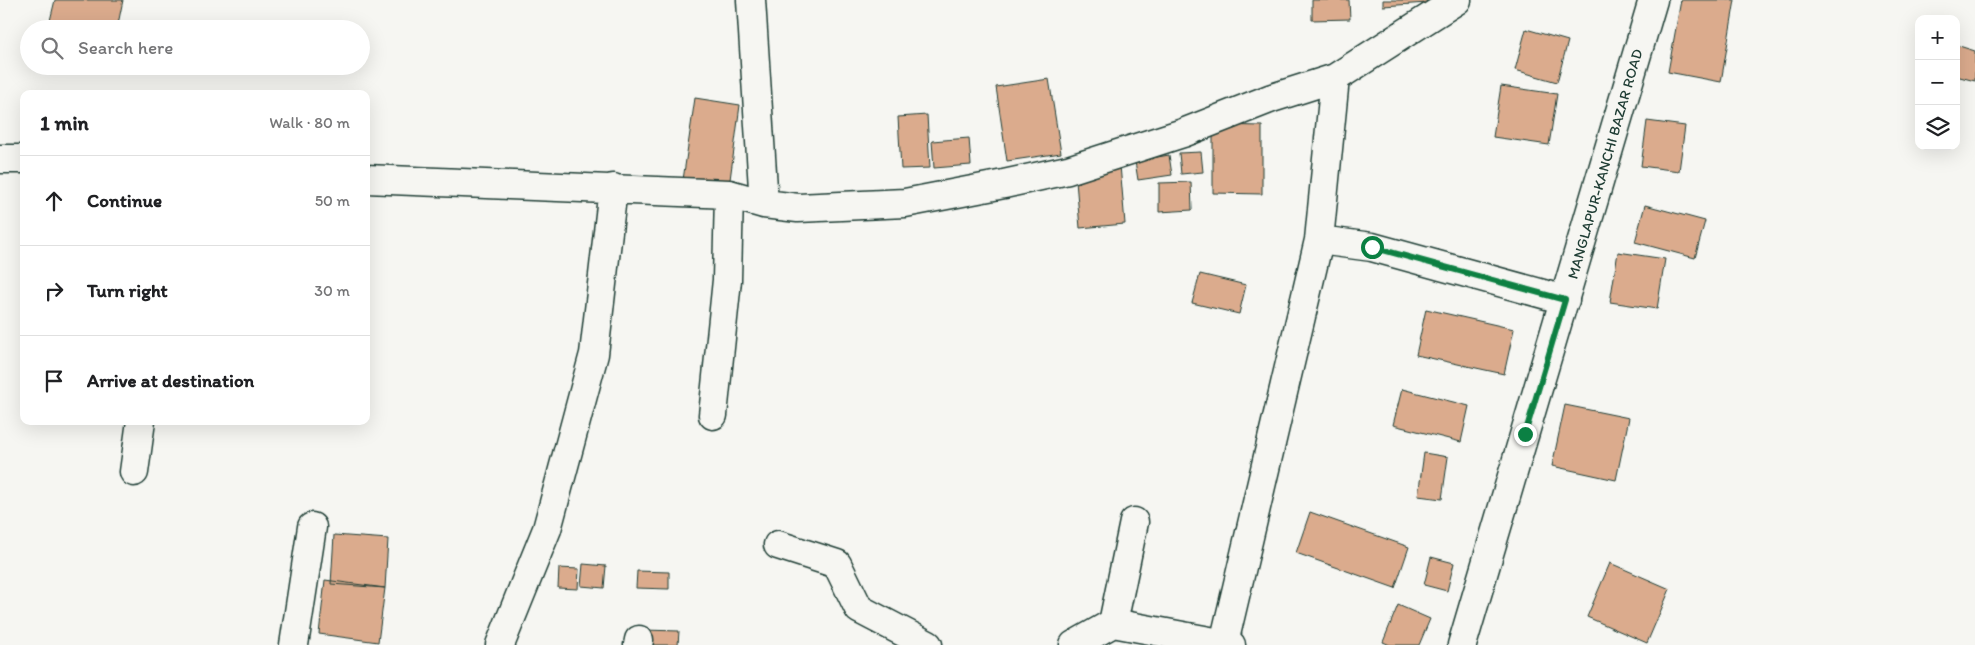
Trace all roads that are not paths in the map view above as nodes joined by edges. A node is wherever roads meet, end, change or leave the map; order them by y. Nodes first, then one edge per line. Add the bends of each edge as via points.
1 (751, 0) edge
2 (1457, 0) edge
3 (1653, 0) edge
4 (1335, 78) junction
5 (0, 159) edge
6 (20, 159) edge
7 (370, 179) edge
8 (613, 188) junction
9 (729, 194) junction
10 (764, 204) junction
11 (1319, 240) junction
12 (1565, 300) junction
13 (713, 415) dead end
14 (141, 425) edge
15 (134, 472) dead end
16 (1134, 522) dead end
17 (312, 527) dead end
18 (778, 545) dead end
19 (1113, 623) junction
20 (1227, 644) edge
21 (294, 645) edge
22 (500, 645) edge
23 (928, 645) edge
24 (1074, 645) edge
25 (1462, 645) edge

1 - 10 street
2 - 4 street
3 - 12 street, MANGLAPUR-KANCHI BAZAR ROAD
4 - 10 street via 1068,170 905,203 798,208
4 - 11 street
5 - 6 street
7 - 8 street
8 - 9 street
8 - 22 street via 594,354 547,529
9 - 10 street
9 - 13 street via 727,280
11 - 12 street via 1372,247
11 - 20 street
12 - 25 street, MANGLAPUR-KANCHI BAZAR ROAD
14 - 15 street
16 - 19 street
17 - 21 street
18 - 23 street via 837,564 859,609
19 - 20 street
19 - 24 street

